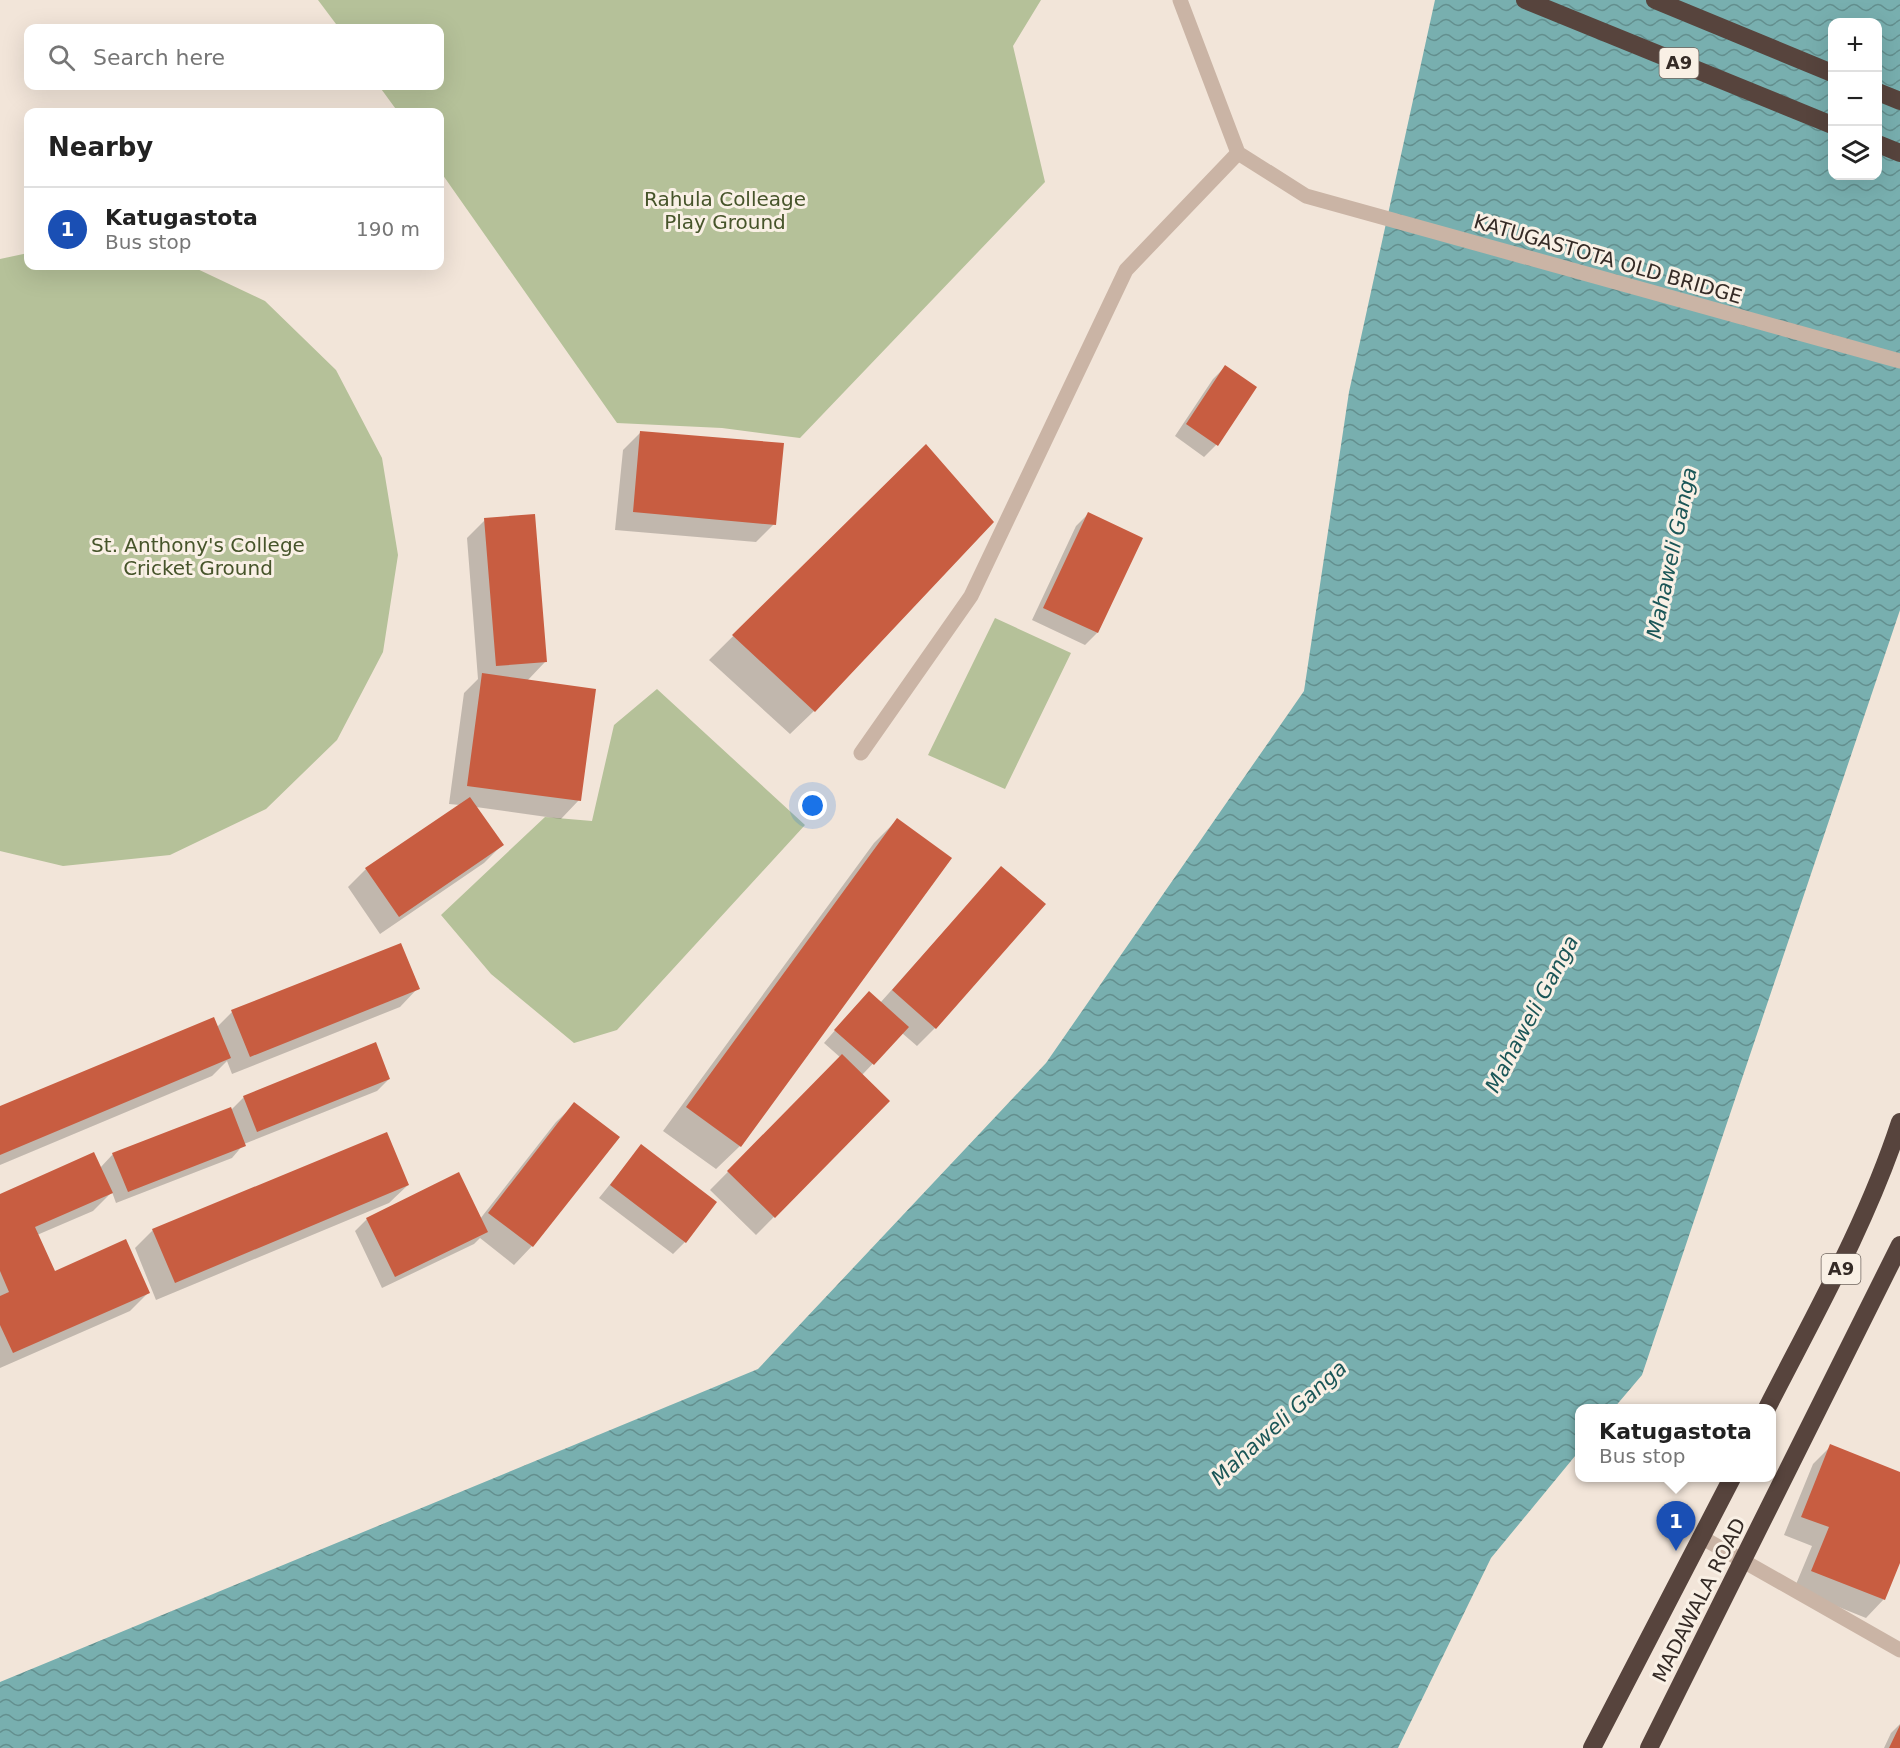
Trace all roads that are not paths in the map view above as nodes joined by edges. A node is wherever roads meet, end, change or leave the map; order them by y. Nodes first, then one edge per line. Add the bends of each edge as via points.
1 (1180, 0) edge
2 (1526, 0) edge
3 (1654, 0) edge
4 (1831, 72) edge
5 (1882, 94) edge
6 (1900, 101) edge
7 (1828, 123) edge
8 (1882, 146) edge
9 (1238, 153) junction
10 (1900, 153) edge
11 (1900, 362) edge
12 (861, 753) dead end
13 (1900, 1122) edge
14 (1900, 1245) edge
15 (1769, 1404) edge
16 (1730, 1482) edge
17 (1701, 1537) junction
18 (1745, 1560) junction
19 (1900, 1650) edge
20 (1592, 1748) edge
21 (1649, 1748) edge

1 - 9 street
2 - 7 highway, A9
3 - 4 highway, A9
5 - 6 highway
8 - 10 highway
9 - 11 street, KATUGASTOTA OLD BRIDGE via 1306,196
9 - 12 street via 1126,270 971,596
13 - 15 highway, A9 via 1882,1175 1841,1268
14 - 18 highway, MADAWALA ROAD / A9
16 - 17 highway, MADAWALA ROAD
17 - 18 street
17 - 20 highway, MADAWALA ROAD
18 - 19 street
18 - 21 highway, MADAWALA ROAD / A9

